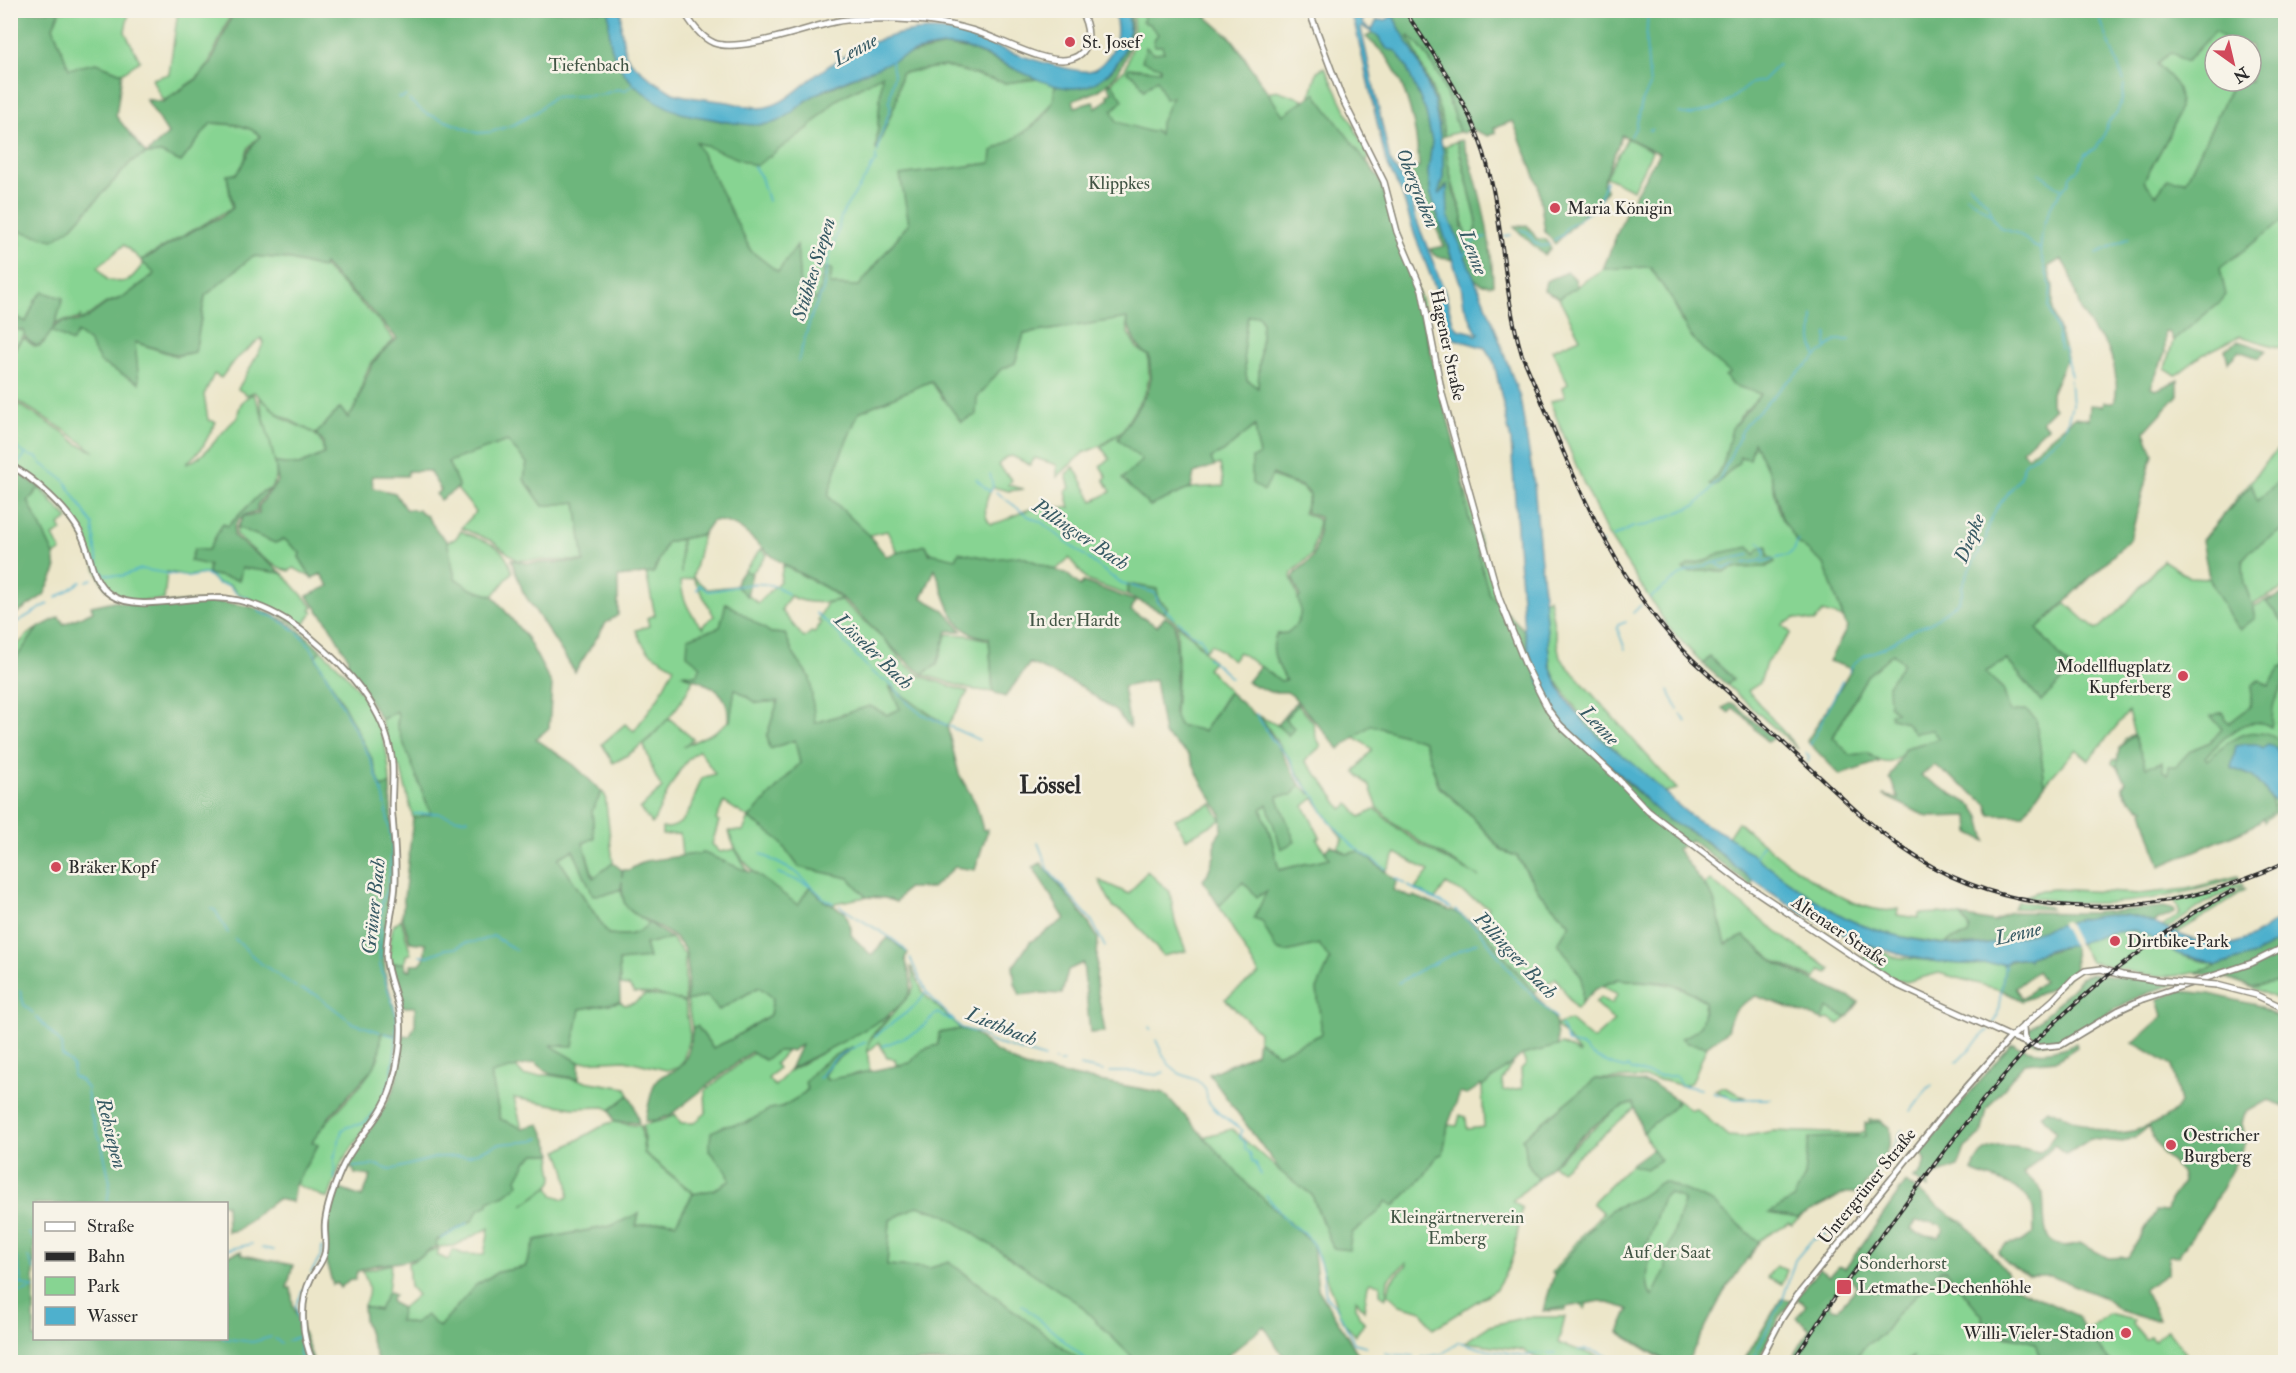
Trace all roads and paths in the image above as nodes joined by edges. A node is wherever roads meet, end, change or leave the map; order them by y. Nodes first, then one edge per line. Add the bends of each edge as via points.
1 (683, 10) edge
2 (1080, 10) edge
3 (1309, 10) edge
4 (10, 465) edge
5 (1514, 638) joint
6 (2286, 946) edge
7 (2286, 1010) edge
8 (2023, 1026) junction
9 (1992, 1028) junction
10 (2011, 1037) junction
11 (2028, 1044) junction
12 (1998, 1049) junction
13 (313, 1362) edge
14 (1759, 1362) edge

1 - 2 main road via 696,29 719,45 732,46 844,20 908,19 983,34 1017,49 1061,60 1077,56 1087,43 1089,31
3 - 5 main road, Hagener Straße via 1341,96 1384,182 1396,232 1422,290 1449,419
4 - 13 main road via 44,491 74,523 96,577 111,595 137,603 230,599 279,615 309,636 352,677 372,705 388,741 396,860 386,956 400,1016 400,1037 390,1093 342,1167 326,1217 325,1254 310,1280 303,1310
5 - 9 main road, Altenaer Straße via 1540,697 1556,720 1667,827 1893,983
6 - 11 main road via 2252,963 2142,999 2061,1044
7 - 8 main road, bridge via 2256,995 2217,985 2157,980 2101,969 2085,971 2073,979
8 - 9 main road via 2012,1030
8 - 10 main road
8 - 11 main road
9 - 10 main road, Altenaer Straße
9 - 12 main road via 2000,1041
10 - 11 main road
10 - 12 main road, Untergrüner Straße
12 - 14 main road, Untergrüner Straße via 1797,1296

